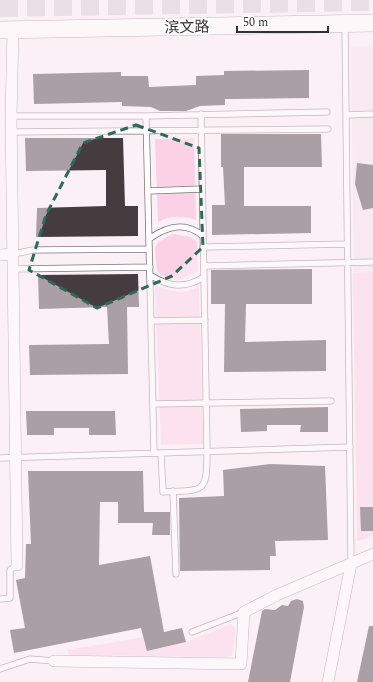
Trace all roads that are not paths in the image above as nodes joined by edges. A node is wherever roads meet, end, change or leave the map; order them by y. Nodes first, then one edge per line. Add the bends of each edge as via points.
1 (373, 23) edge
2 (344, 24) junction
3 (7, 30) edge
4 (327, 112) dead end
5 (201, 114) junction
6 (373, 114) edge
7 (346, 115) junction
8 (11, 116) junction
9 (146, 116) junction
10 (328, 129) dead end
11 (201, 131) junction
12 (11, 132) junction
13 (147, 132) junction
14 (202, 189) junction
15 (148, 190) junction
16 (203, 236) junction
17 (149, 238) junction
18 (348, 244) junction
19 (203, 247) junction
20 (149, 249) junction
21 (13, 254) junction
22 (0, 255) edge
23 (373, 262) edge
24 (348, 263) junction
25 (204, 266) junction
26 (150, 267) junction
27 (13, 269) junction
28 (150, 276) junction
29 (204, 277) junction
30 (205, 320) junction
31 (151, 322) junction
32 (331, 401) dead end
33 (206, 403) junction
34 (153, 404) junction
35 (350, 447) junction
36 (207, 450) junction
37 (154, 453) junction
38 (161, 453) junction
39 (15, 457) junction
40 (0, 458) edge
41 (174, 491) junction
42 (373, 554) edge
43 (352, 564) junction
44 (17, 565) joint
45 (176, 574) dead end
46 (0, 599) edge
47 (244, 612) junction
48 (192, 632) dead end
49 (54, 661) joint
50 (0, 669) edge
51 (328, 682) edge

1 - 2 main road, 滨文路
2 - 3 main road, 滨文路
2 - 7 lane
3 - 8 street
4 - 5 lane
5 - 9 lane
5 - 11 lane
6 - 7 lane
7 - 18 lane
8 - 9 lane
8 - 12 street
9 - 13 lane
10 - 11 lane
11 - 13 lane
11 - 14 lane
12 - 13 lane
12 - 21 street
13 - 15 lane
14 - 15 lane
14 - 16 lane
15 - 17 lane
16 - 17 lane via 194,229 183,226 168,228
16 - 19 lane
17 - 20 lane
18 - 19 lane
18 - 24 lane
19 - 25 lane
20 - 21 lane via 33,250
20 - 26 lane
21 - 22 street
21 - 27 street
23 - 24 lane
24 - 25 lane
24 - 35 lane
25 - 29 lane
26 - 27 lane
26 - 28 lane
27 - 39 street
28 - 29 lane via 161,282 180,286 195,283
28 - 31 lane
29 - 30 lane
30 - 31 lane
30 - 33 lane
31 - 34 lane
32 - 33 lane
33 - 34 lane
33 - 36 lane
34 - 37 lane
35 - 36 lane
35 - 43 lane
36 - 38 lane
36 - 41 lane via 207,478 203,486 192,491
37 - 38 lane
37 - 39 lane
38 - 41 lane via 163,492
39 - 40 lane
39 - 44 street
41 - 45 lane
42 - 43 street
43 - 47 street
43 - 51 street
44 - 46 lane via 10,570 10,598
47 - 48 lane
47 - 49 street via 241,664
49 - 50 lane via 30,659

